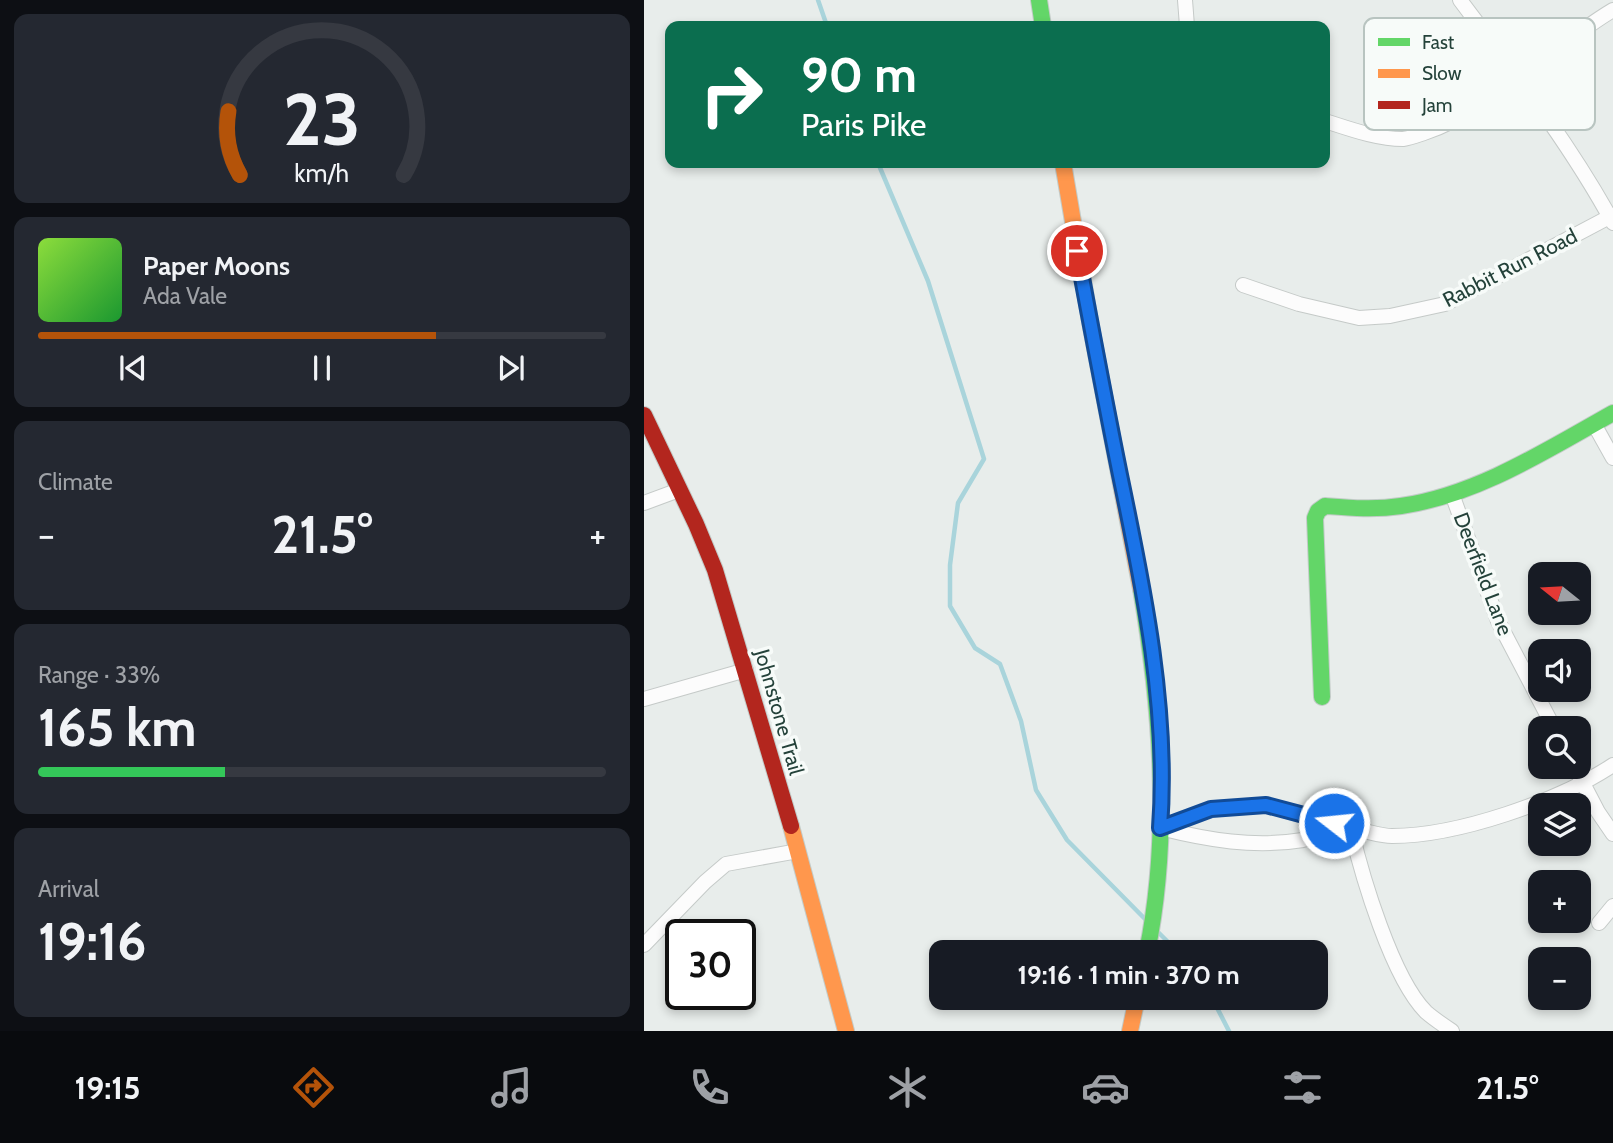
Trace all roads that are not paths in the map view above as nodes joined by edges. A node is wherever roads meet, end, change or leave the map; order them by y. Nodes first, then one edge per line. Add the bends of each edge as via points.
1 (1039, 0) edge
2 (1185, 0) edge
3 (1460, 0) edge
4 (1613, 10) edge
5 (1473, 18) edge
6 (1042, 21) edge
7 (1187, 21) edge
8 (1595, 21) edge
9 (1330, 122) edge
10 (1431, 130) edge
11 (1554, 130) edge
12 (1064, 168) edge
13 (1612, 219) edge
14 (1242, 285) dead end
15 (1613, 413) edge
16 (644, 415) edge
17 (1594, 424) junction
18 (1613, 458) edge
19 (680, 490) junction
20 (1452, 494) junction
21 (644, 503) edge
22 (746, 670) junction
23 (1322, 697) dead end
24 (644, 699) edge
25 (1548, 716) edge
26 (1613, 765) edge
27 (1581, 779) edge
28 (1583, 783) junction
29 (1160, 828) junction
30 (1351, 829) junction
31 (1613, 834) edge
32 (798, 851) junction
33 (1613, 906) edge
34 (1599, 923) dead end
35 (1149, 940) edge
36 (644, 945) edge
37 (1135, 1010) edge
38 (846, 1031) edge
39 (1130, 1031) edge
40 (1452, 1031) edge

1 - 6 street
2 - 7 street
3 - 5 street
4 - 8 street
9 - 10 street via 1405,139
11 - 13 street
12 - 29 street via 1153,655
13 - 14 street, Rabbit Run Road via 1445,304 1390,316 1359,318
15 - 17 street
16 - 19 street, Johnstone Trail
17 - 18 street
17 - 20 street via 1513,468
19 - 21 street
19 - 22 street, Johnstone Trail via 715,570
20 - 23 street via 1391,507 1325,506 1318,511
20 - 25 street, Deerfield Lane via 1498,621
22 - 24 street
22 - 32 street, Johnstone Trail
26 - 28 street
27 - 28 street
28 - 30 street via 1533,806 1445,830 1391,836
28 - 31 street
29 - 30 street via 1255,844
29 - 30 street via 1211,809 1266,805
29 - 35 street
30 - 40 street via 1362,873 1405,981 1425,1010
32 - 36 street via 726,864
32 - 38 street, Johnstone Trail
33 - 34 street
37 - 39 street

